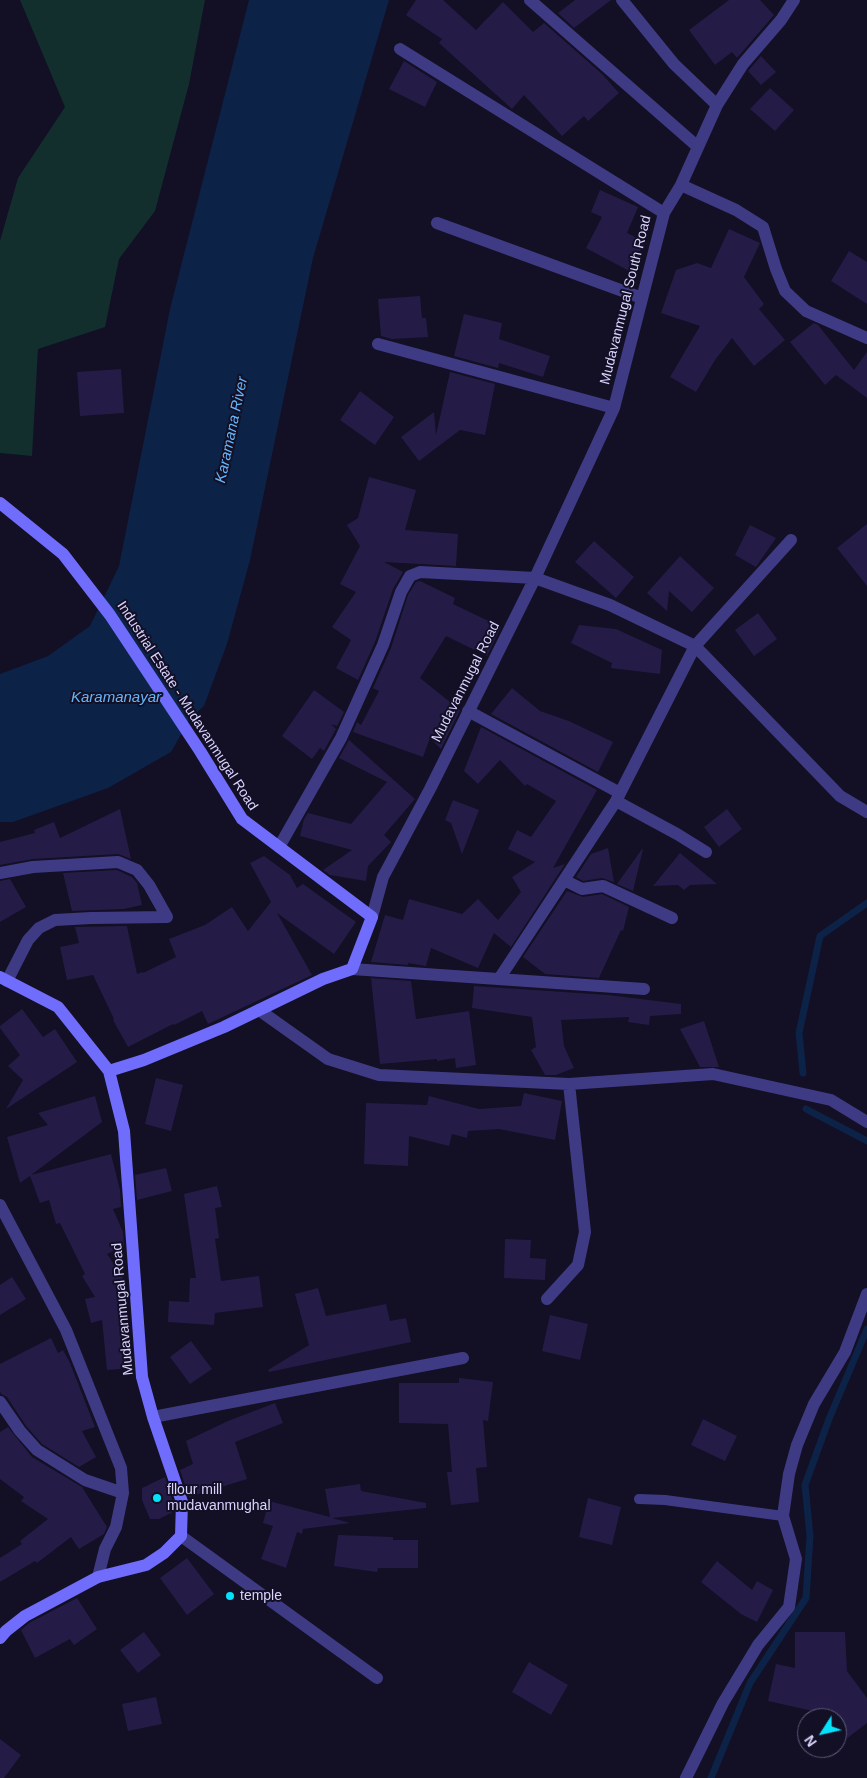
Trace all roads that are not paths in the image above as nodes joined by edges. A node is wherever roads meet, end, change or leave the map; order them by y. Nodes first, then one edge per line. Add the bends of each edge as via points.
1 (530, 0) edge
2 (622, 0) edge
3 (794, 0) edge
4 (400, 49) dead end
5 (717, 105) junction
6 (698, 147) junction
7 (682, 185) junction
8 (664, 213) junction
9 (438, 223) dead end
10 (642, 298) junction
11 (867, 338) edge
12 (378, 344) dead end
13 (614, 408) junction
14 (589, 459) joint
15 (0, 503) edge
16 (791, 540) dead end
17 (536, 578) junction
18 (695, 646) junction
19 (468, 711) junction
20 (618, 797) junction
21 (867, 812) edge
22 (279, 847) junction
23 (706, 852) dead end
24 (0, 873) edge
25 (564, 880) junction
26 (372, 917) junction
27 (672, 918) dead end
28 (352, 969) junction
29 (4, 979) edge
30 (499, 979) junction
31 (644, 989) dead end
32 (259, 1010) junction
33 (109, 1070) junction
34 (569, 1084) junction
35 (867, 1122) edge
36 (0, 1205) edge
37 (867, 1294) edge
38 (546, 1299) dead end
39 (462, 1358) dead end
40 (0, 1402) edge
41 (153, 1417) junction
42 (123, 1493) junction
43 (639, 1499) dead end
44 (783, 1516) junction
45 (181, 1536) junction
46 (98, 1577) junction
47 (0, 1638) edge
48 (377, 1678) dead end
49 (686, 1778) edge

1 - 6 street
2 - 5 street via 674,64
3 - 5 street, Mudavanmugal South Road via 743,64
4 - 8 street
5 - 6 street, Mudavanmugal South Road
6 - 7 street, Mudavanmugal South Road
7 - 8 street, Mudavanmugal South Road
7 - 11 street via 736,210 763,227 786,291 806,311
8 - 10 street, Mudavanmugal South Road
9 - 10 street
10 - 13 street, Mudavanmugal South Road
12 - 13 street
13 - 14 street, Mudavanmugal South Road
14 - 17 street, Mudavanmugal Road
15 - 22 street, Industrial Estate - Mudavanmugal Road via 63,554 110,615 242,819
16 - 18 street
17 - 18 street via 610,605
17 - 19 street, Mudavanmugal Road
17 - 22 street via 446,572 420,572 410,576 341,738
18 - 20 street
18 - 21 street via 840,796
19 - 20 street
19 - 26 street, Mudavanmugal Road via 384,877
20 - 23 street
20 - 25 street
22 - 26 street, Industrial Estate - Mudavanmugal Road
24 - 29 street via 33,867 118,862 136,870 149,885 166,917 55,920 39,928 28,940
25 - 27 street via 582,888 603,886
25 - 30 street
26 - 28 street
28 - 30 street
28 - 32 street via 323,979
29 - 33 street, Mudavanmugal Road via 58,1007
30 - 31 street
32 - 33 street via 144,1060
32 - 34 street via 328,1059 379,1075
33 - 41 street, Mudavanmugal Road via 124,1131 142,1377
34 - 35 street via 713,1074 831,1100
34 - 38 street via 585,1232 578,1265
36 - 42 street via 66,1330 122,1468
37 - 44 street via 845,1352 814,1404 797,1445
39 - 41 street
40 - 42 street via 37,1450 85,1480
41 - 45 street, Mudavanmugal Road via 182,1502
42 - 46 street via 116,1527 105,1550
43 - 44 lane
44 - 49 street via 796,1559 788,1607 758,1645 728,1695
45 - 46 street via 146,1565
45 - 48 street
46 - 47 street via 25,1616

